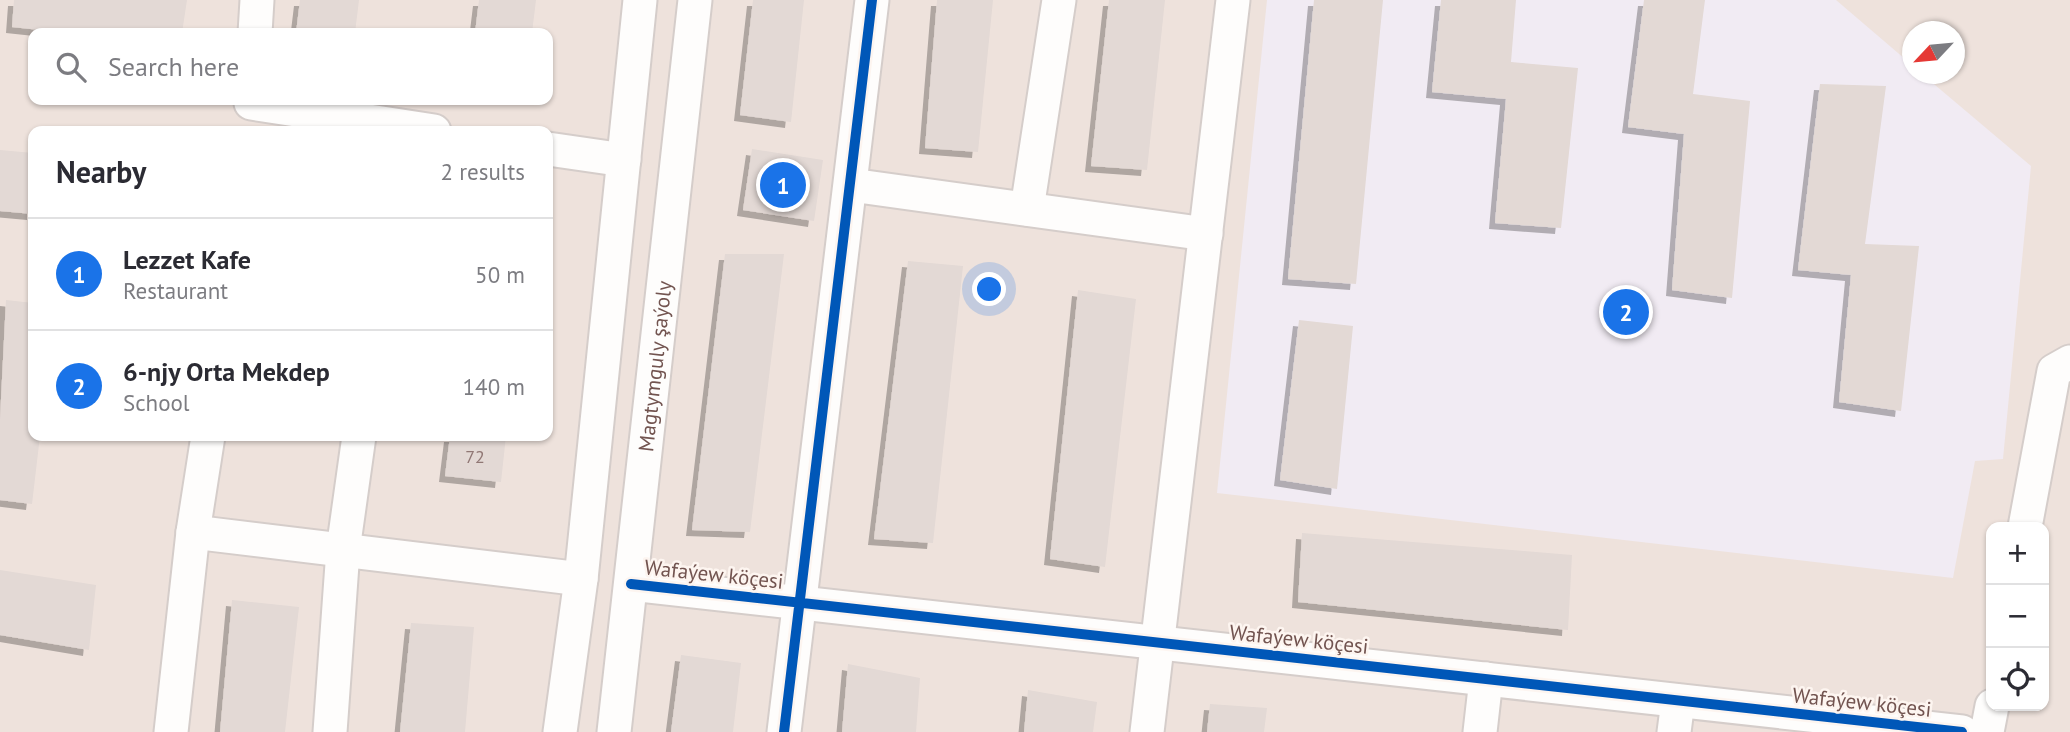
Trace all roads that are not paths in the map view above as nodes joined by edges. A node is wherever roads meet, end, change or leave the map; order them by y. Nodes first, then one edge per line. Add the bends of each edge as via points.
1 (257, 0) edge
2 (640, 0) edge
3 (695, 0) edge
4 (872, 0) edge
5 (1059, 0) edge
6 (1233, 0) edge
7 (255, 28) edge
8 (249, 111) edge
9 (378, 126) edge
10 (553, 150) edge
11 (624, 160) junction
12 (851, 185) junction
13 (1027, 209) junction
14 (1206, 234) junction
15 (2070, 362) edge
16 (207, 441) edge
17 (358, 441) edge
18 (2026, 522) edge
19 (193, 532) junction
20 (343, 550) junction
21 (581, 579) junction
22 (631, 584) junction
23 (800, 603) junction
24 (1157, 643) junction
25 (1486, 679) junction
26 (1991, 711) edge
27 (1676, 716) edge
28 (1871, 727) edge
29 (171, 732) edge
30 (330, 732) edge
31 (561, 732) edge
32 (614, 732) edge
33 (784, 732) edge
34 (1147, 732) edge
35 (1480, 732) edge
36 (1962, 732) edge
37 (1987, 732) edge

1 - 7 street
2 - 11 street
3 - 22 street, Magtymguly şaýoly
4 - 12 street
5 - 13 street
6 - 14 street
8 - 9 street
10 - 11 street
11 - 21 street
12 - 13 street
12 - 23 street
13 - 14 street
14 - 24 street
15 - 18 street via 2054,371
16 - 19 street
17 - 20 street
19 - 20 street
19 - 29 street
20 - 21 street
20 - 30 street
21 - 31 street
22 - 23 street, Wafaýew köçesi
22 - 32 street, Magtymguly şaýoly
23 - 24 street, Wafaýew köçesi
23 - 33 street
24 - 25 street, Wafaýew köçesi
24 - 34 street
25 - 27 street, Wafaýew köçesi
25 - 35 street
26 - 37 street
27 - 28 street, Wafaýew köçesi
28 - 36 street, Wafaýew köçesi

